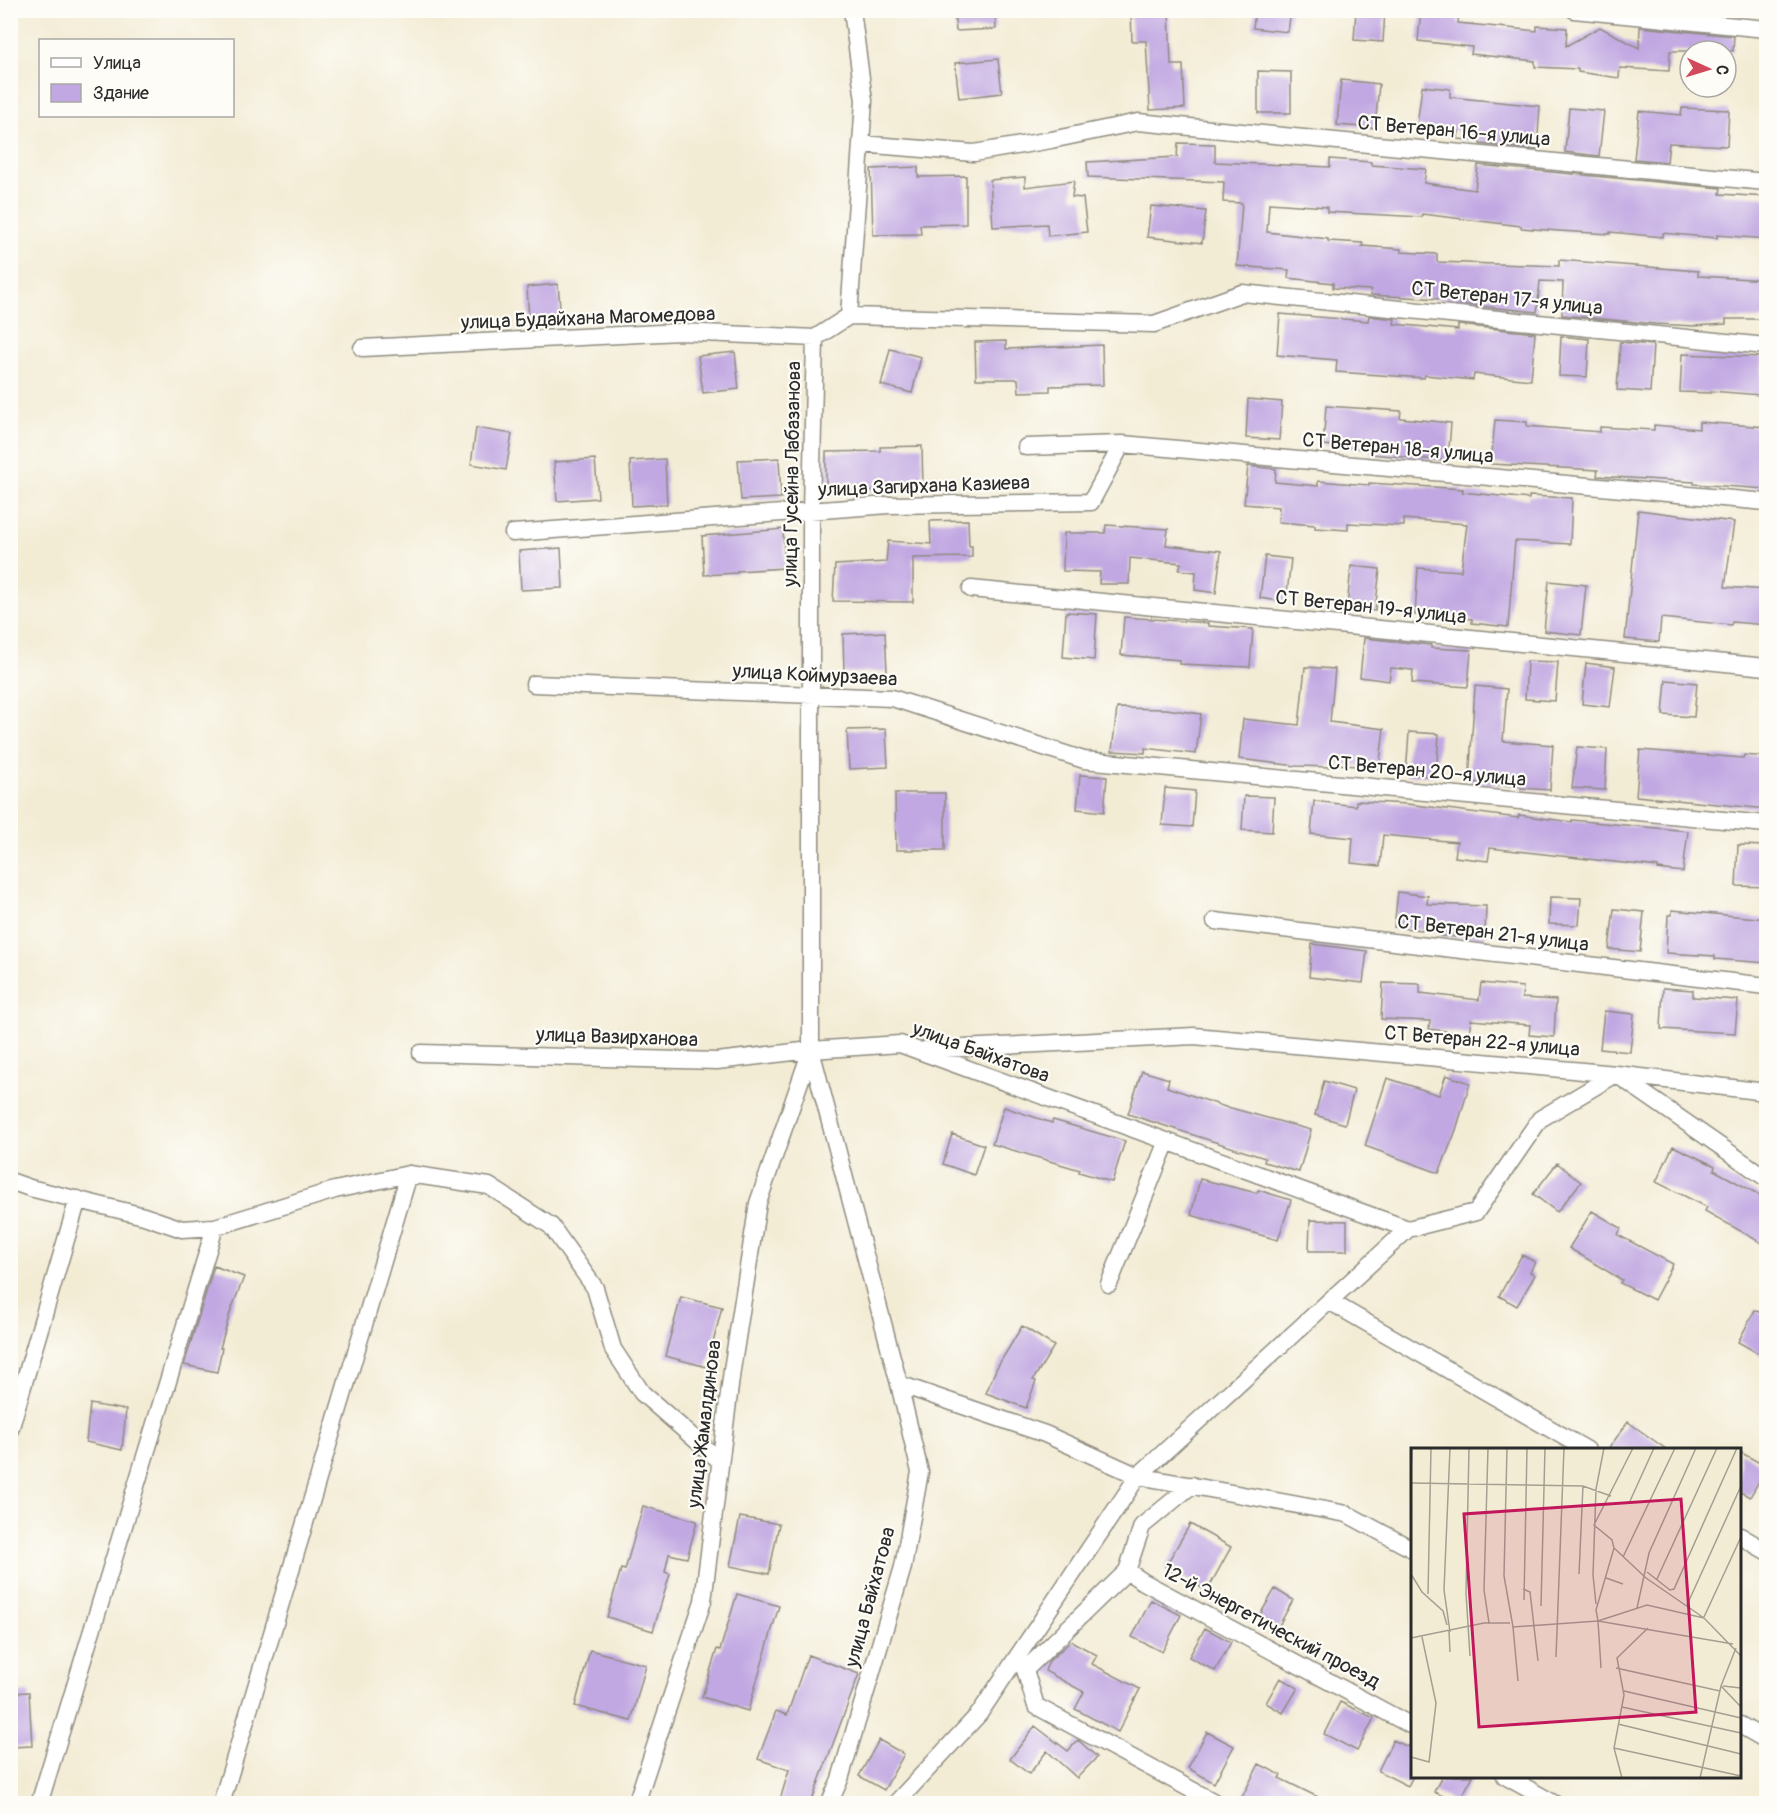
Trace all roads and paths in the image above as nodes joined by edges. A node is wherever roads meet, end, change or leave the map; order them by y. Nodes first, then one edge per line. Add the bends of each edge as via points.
1 (852, 10) edge
2 (1574, 10) edge
3 (1767, 29) edge
4 (861, 144) junction
5 (1767, 182) edge
6 (849, 316) junction
7 (815, 338) junction
8 (1767, 346) edge
9 (362, 348) dead end
10 (1122, 444) junction
11 (1026, 447) dead end
12 (1767, 502) edge
13 (811, 511) junction
14 (513, 533) dead end
15 (971, 589) dead end
16 (1767, 667) edge
17 (534, 684) dead end
18 (812, 694) junction
19 (1084, 760) joint
20 (1767, 824) edge
21 (1215, 921) dead end
22 (1767, 986) edge
23 (811, 1050) junction
24 (916, 1050) junction
25 (421, 1053) dead end
26 (1616, 1074) junction
27 (1767, 1092) edge
28 (1167, 1141) junction
29 (409, 1174) junction
30 (1767, 1178) edge
31 (10, 1181) edge
32 (78, 1199) junction
33 (215, 1227) junction
34 (1408, 1229) junction
35 (1109, 1284) dead end
36 (1329, 1302) junction
37 (899, 1384) junction
38 (10, 1430) edge
39 (1585, 1448) edge
40 (720, 1461) junction
41 (1138, 1476) junction
42 (1192, 1485) junction
43 (1741, 1537) edge
44 (1411, 1548) edge
45 (1767, 1551) edge
46 (1127, 1570) junction
47 (1025, 1670) junction
48 (979, 1714) junction
49 (1411, 1725) edge
50 (1741, 1726) edge
51 (1767, 1740) edge
52 (1509, 1778) edge
53 (39, 1803) edge
54 (221, 1803) edge
55 (636, 1803) edge
56 (829, 1803) edge
57 (896, 1803) edge
58 (1218, 1803) edge
59 (1556, 1803) edge

1 - 4 street via 864,101
2 - 3 street
4 - 5 street, СТ Ветеран 16-я улица via 974,153 1138,123
4 - 6 street
6 - 7 street, улица Гусейна Лабазанова
6 - 8 street, СТ Ветеран 17-я улица via 1155,324 1242,293
7 - 9 street, улица Будайхана Магомедова via 680,332
7 - 13 street, улица Гусейна Лабазанова
10 - 11 street, СТ Ветеран 18-я улица
10 - 12 street, СТ Ветеран 18-я улица
10 - 13 street, улица Загирхана Казиева via 1091,502 889,505
13 - 14 street, улица Загирхана Казиева
13 - 18 street, улица Гусейна Лабазанова
15 - 16 street, СТ Ветеран 19-я улица
17 - 18 street, улица Коймурзаева
18 - 19 street, улица Коймурзаева via 892,698
18 - 23 street, улица Гусейна Лабазанова
19 - 20 street, СТ Ветеран 20-я улица
21 - 22 street, СТ Ветеран 21-я улица
23 - 24 street, улица Байхатова via 900,1044
23 - 25 street, улица Вазирханова via 717,1061
23 - 37 street, улица Байхатова
23 - 40 street, улица Жамалдинова via 758,1203
24 - 26 street, СТ Ветеран 22-я улица via 1194,1036
24 - 28 street, улица Байхатова
26 - 27 street, СТ Ветеран 22-я улица
26 - 30 street
26 - 34 street via 1540,1119 1476,1212
28 - 34 street, улица Байхатова
28 - 35 street
29 - 33 street via 334,1190
29 - 40 street via 489,1186 551,1226 595,1288 613,1349 642,1393
29 - 54 street
31 - 32 street
32 - 33 street via 182,1229
32 - 38 street
33 - 53 street
34 - 36 street
36 - 39 street
36 - 41 street
37 - 41 street via 1045,1434
37 - 56 street, улица Байхатова via 920,1472 903,1567 840,1779
40 - 55 street, улица Жамалдинова via 703,1601
41 - 42 street
41 - 48 street
42 - 44 street via 1347,1514
42 - 46 street via 1142,1526
43 - 45 street
46 - 47 street
46 - 49 street, 12-й Энергетический проезд
47 - 48 street
47 - 58 street via 1036,1706
48 - 57 street
50 - 51 street
52 - 59 street

